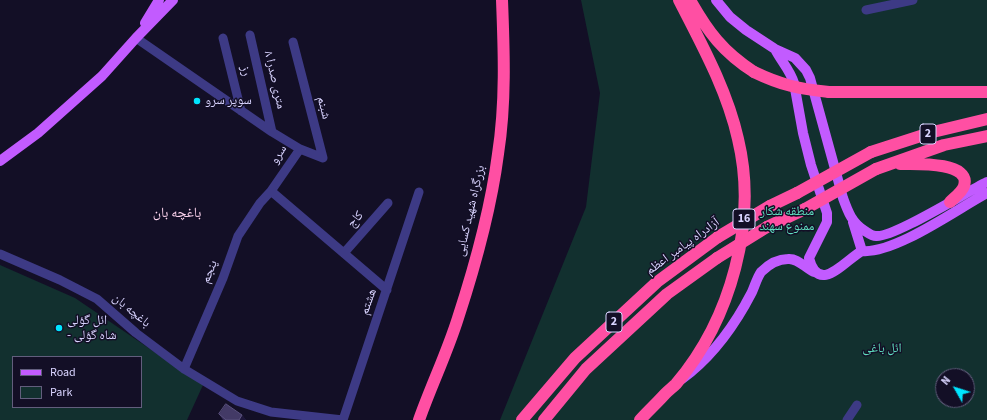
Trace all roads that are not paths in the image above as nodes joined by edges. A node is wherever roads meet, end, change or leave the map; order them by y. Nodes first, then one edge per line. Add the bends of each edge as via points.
1 (159, 0) edge
2 (173, 0) edge
3 (502, 0) edge
4 (679, 0) edge
5 (690, 0) edge
6 (716, 0) edge
7 (914, 0) edge
8 (866, 10) dead end
9 (250, 35) dead end
10 (136, 38) junction
11 (223, 38) dead end
12 (293, 42) dead end
13 (775, 48) junction
14 (987, 92) edge
15 (241, 110) junction
16 (987, 119) edge
17 (272, 132) junction
18 (987, 136) edge
19 (300, 149) junction
20 (0, 161) edge
21 (891, 164) junction
22 (987, 182) edge
23 (271, 191) junction
24 (419, 192) dead end
25 (987, 194) edge
26 (950, 202) junction
27 (388, 203) dead end
28 (853, 221) junction
29 (862, 250) junction
30 (344, 253) junction
31 (0, 254) edge
32 (821, 275) junction
33 (387, 290) junction
34 (184, 369) junction
35 (676, 384) junction
36 (856, 405) dead end
37 (343, 420) edge
38 (419, 420) edge
39 (522, 420) edge
40 (544, 420) edge
41 (640, 420) edge
42 (847, 420) edge

1 - 10 main road
2 - 10 main road
3 - 38 highway, بزرگراه شهید کسایی via 503,108 492,194 463,302
4 - 35 highway, 16 via 714,69 730,109 744,169 745,195 741,241 727,296 704,344
5 - 14 highway, bridge via 719,45 738,62 774,82 829,92
6 - 13 main road via 730,17
7 - 8 street
9 - 17 street, ۸ متری صدرا
10 - 15 street, سرو
10 - 20 main road via 96,81 38,133
11 - 15 street, رز
12 - 19 street, شبنم via 322,158
13 - 28 main road via 795,58 810,78 843,198
13 - 32 main road via 794,82 811,165 827,213 827,222 809,258 812,267
15 - 17 street, سرو
16 - 39 highway, آزادراه پیامبر اعظم / 2, bridge via 933,132 871,152 797,194 770,206 718,238 657,282 575,358
17 - 19 street, سرو
18 - 21 highway, 2 via 944,145
19 - 23 street, سرو
21 - 26 highway via 942,166 959,171 965,178 965,185
21 - 40 highway, 2, bridge via 876,169 767,227 717,258 667,294 586,369
22 - 26 main road
23 - 30 street
23 - 34 street, پنجم via 238,236
24 - 33 street, هشتم
25 - 29 main road via 910,237 873,251
26 - 28 main road via 885,235 869,234
27 - 30 street, کاج
28 - 29 main road
29 - 32 main road via 838,270
30 - 33 street
31 - 34 street, باغچه بان via 97,299 136,333
32 - 35 main road via 789,258 778,260 768,266 760,274 738,318 720,342 697,368
33 - 37 street, هشتم
34 - 37 street, باغچه بان via 237,401 271,412
35 - 41 highway, 16
36 - 42 street

